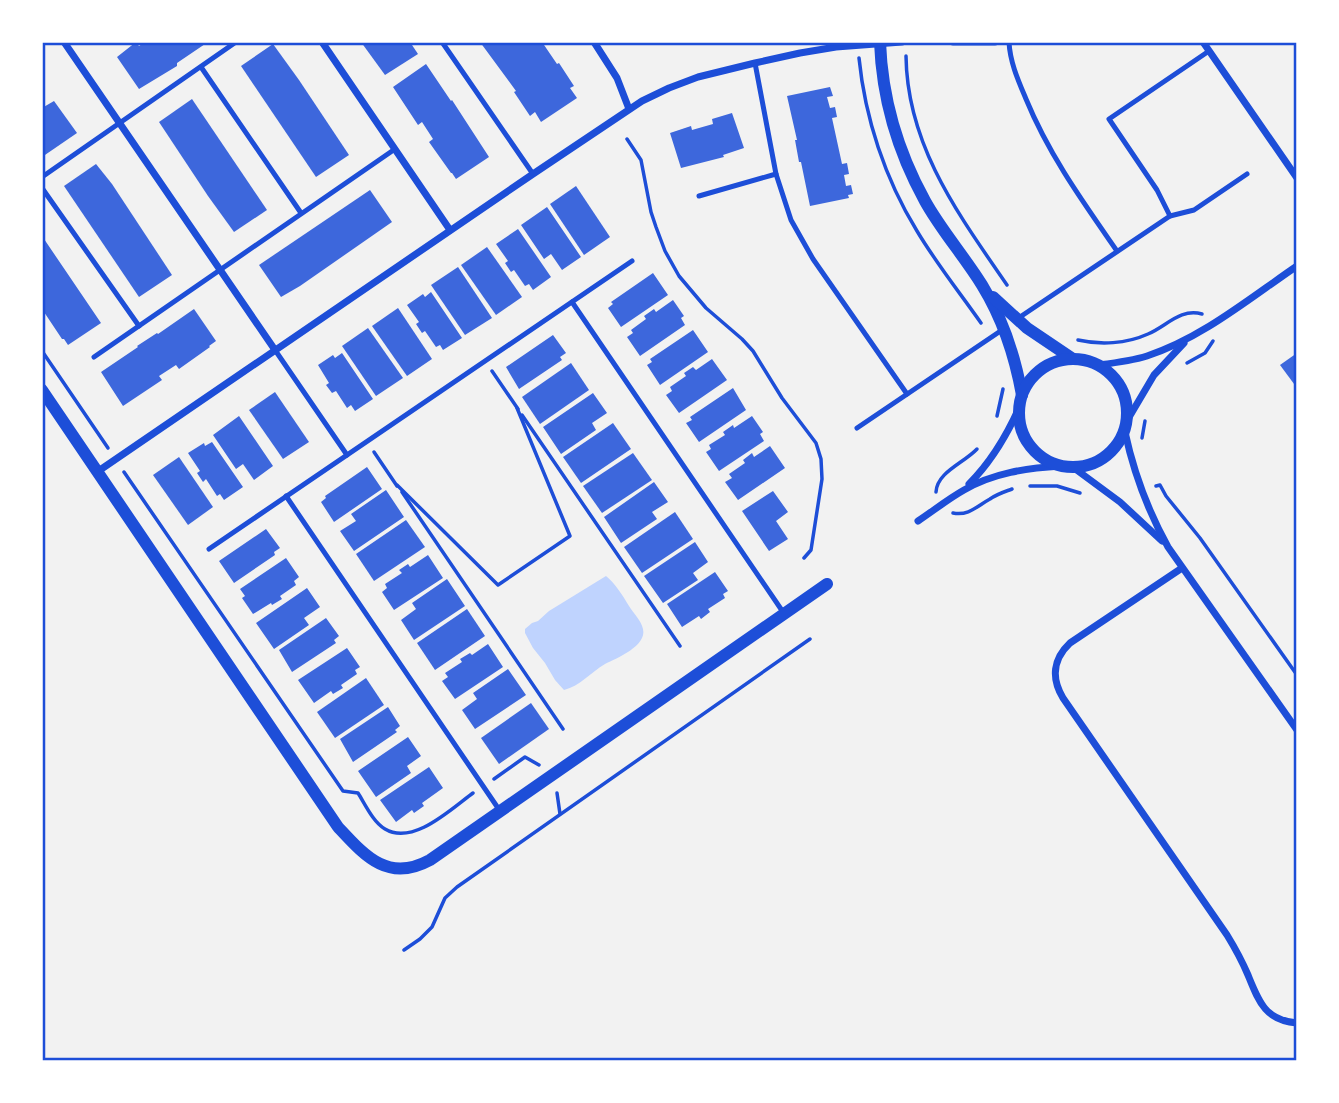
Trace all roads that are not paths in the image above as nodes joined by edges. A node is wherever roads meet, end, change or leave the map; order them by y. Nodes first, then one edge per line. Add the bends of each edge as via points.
1 (64, 42) edge
2 (236, 42) edge
3 (322, 42) edge
4 (442, 42) edge
5 (594, 42) edge
6 (902, 42) edge
7 (953, 42) edge
8 (995, 42) edge
9 (1009, 42) edge
10 (1203, 42) edge
11 (880, 43) edge
12 (1209, 51) junction
13 (755, 63) junction
14 (201, 68) junction
15 (629, 108) junction
16 (120, 124) junction
17 (395, 149) junction
18 (533, 174) junction
19 (775, 174) junction
20 (1247, 174) dead end
21 (42, 177) edge
22 (1297, 178) edge
23 (42, 188) edge
24 (699, 195) dead end
25 (301, 213) junction
26 (1171, 216) junction
27 (450, 230) junction
28 (1117, 251) junction
29 (632, 261) dead end
30 (1297, 267) edge
31 (220, 269) junction
32 (982, 285) junction
33 (572, 302) junction
34 (1017, 319) junction
35 (139, 326) junction
36 (1004, 329) junction
37 (1193, 335) junction
38 (275, 350) junction
39 (94, 357) dead end
40 (1073, 359) junction
41 (1098, 365) junction
42 (42, 390) edge
43 (907, 394) junction
44 (1021, 401) junction
45 (1126, 426) junction
46 (857, 428) dead end
47 (347, 455) junction
48 (1068, 467) junction
49 (97, 472) junction
50 (964, 490) junction
51 (286, 496) junction
52 (918, 522) dead end
53 (1168, 547) junction
54 (209, 549) dead end
55 (1182, 568) junction
56 (827, 584) dead end
57 (784, 614) junction
58 (1297, 730) edge
59 (500, 811) junction
60 (1297, 1023) edge

1 - 16 street
2 - 14 lane
3 - 17 street
4 - 18 lane
5 - 15 street
6 - 11 street
7 - 8 street
9 - 28 lane via 1017,79 1045,142
10 - 12 street
11 - 13 street
11 - 32 street via 884,89 911,172 930,210
12 - 22 street
12 - 26 lane via 1109,119
13 - 15 street via 698,77
13 - 19 lane
14 - 16 lane
14 - 25 lane
15 - 18 street
16 - 21 lane
16 - 31 street
17 - 25 lane
17 - 27 street
18 - 27 street
19 - 24 lane
19 - 43 lane via 807,250
20 - 26 lane via 1194,210
23 - 35 lane
25 - 31 lane
26 - 28 lane
27 - 38 street
28 - 34 lane
29 - 33 lane
30 - 37 street
31 - 35 lane
31 - 38 street
32 - 34 street
32 - 36 street
33 - 47 lane
33 - 57 lane
34 - 40 street
35 - 39 lane
36 - 43 lane
36 - 44 street via 1017,367
37 - 41 street via 1147,356
37 - 45 street via 1154,375
38 - 47 lane
38 - 49 street
40 - 41 street
40 - 44 street via 1037,373
41 - 45 street via 1124,393
42 - 49 street
43 - 46 lane
44 - 48 street via 1019,421 1029,445 1049,462
44 - 50 street via 998,450
45 - 48 street via 1110,454 1087,466
45 - 53 street via 1140,488
47 - 51 lane
48 - 50 street via 1018,470
48 - 53 street via 1120,502
49 - 59 street via 338,827 372,860 391,868 421,865
50 - 52 street
51 - 54 lane
51 - 59 lane
53 - 55 street
55 - 58 street
55 - 60 street via 1070,643 1057,659 1057,689 1227,935 1258,1001 1280,1020
56 - 57 street
57 - 59 street

